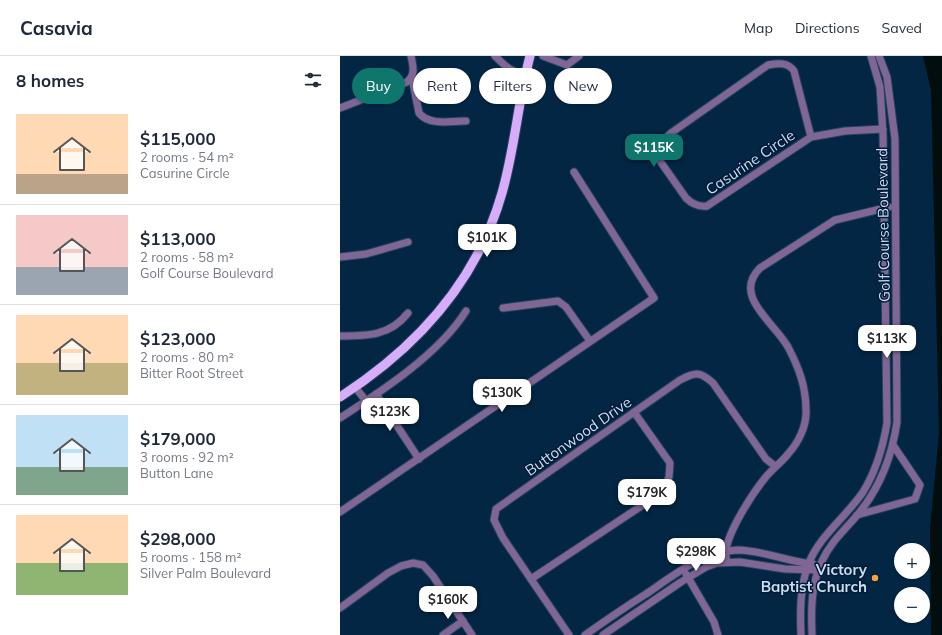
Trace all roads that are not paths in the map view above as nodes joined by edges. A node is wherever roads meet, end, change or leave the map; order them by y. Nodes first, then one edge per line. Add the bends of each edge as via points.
1 (411, 56) edge
2 (495, 56) edge
3 (530, 56) edge
4 (543, 56) edge
5 (579, 56) edge
6 (871, 56) edge
7 (879, 56) edge
8 (507, 68) edge
9 (527, 68) edge
10 (412, 78) junction
11 (519, 104) edge
12 (340, 108) edge
13 (466, 121) dead end
14 (883, 130) junction
15 (811, 137) junction
16 (574, 172) dead end
17 (896, 206) junction
18 (885, 208) junction
19 (408, 242) dead end
20 (340, 257) edge
21 (503, 308) dead end
22 (466, 311) dead end
23 (408, 313) dead end
24 (340, 336) edge
25 (590, 342) junction
26 (355, 387) junction
27 (376, 394) junction
28 (340, 397) edge
29 (366, 401) junction
30 (634, 412) junction
31 (340, 418) edge
32 (897, 422) junction
33 (887, 423) junction
34 (893, 445) junction
35 (419, 459) junction
36 (775, 466) junction
37 (340, 512) edge
38 (857, 515) junction
39 (726, 551) junction
40 (727, 562) junction
41 (808, 567) junction
42 (819, 567) junction
43 (683, 569) junction
44 (688, 577) junction
45 (531, 580) junction
46 (340, 608) edge
47 (463, 621) junction
48 (443, 635) edge
49 (472, 635) edge
50 (569, 635) edge
51 (585, 635) edge
52 (603, 635) edge
53 (718, 635) edge
54 (801, 635) edge
55 (812, 635) edge

1 - 10 street via 414,72
2 - 8 street
3 - 9 main road
4 - 5 street via 567,65
6 - 14 street, Golf Course Boulevard via 880,87
7 - 17 street, Golf Course Boulevard via 887,77 895,139
10 - 12 street via 408,82
10 - 13 street via 419,114 422,117 428,121
11 - 26 main road via 515,138 502,193 491,226 462,281 447,302 408,345
14 - 15 street, Casurine Circle via 845,131
14 - 18 street, Golf Course Boulevard
15 - 15 street, Casurine Circle via 794,71 787,65 777,63 768,65 671,132 662,142 659,155 660,161 686,198 691,203 707,206
16 - 25 street via 654,298
17 - 18 street
17 - 32 street, Golf Course Boulevard
18 - 33 street, Golf Course Boulevard
18 - 36 street via 835,220 753,275 750,287 754,301 787,345 806,394 806,417 802,433 789,454
19 - 20 street via 366,254
21 - 25 street via 558,300 566,307
22 - 27 street via 457,325 437,345
23 - 24 street via 397,325 380,332
25 - 35 street
26 - 28 main road
26 - 29 street
27 - 29 street
27 - 35 street
29 - 31 street
30 - 36 street, Buttonwood Drive via 693,373 705,376 713,383 766,459
30 - 45 street, Buttonwood Drive via 496,508 494,520
30 - 45 street via 670,462 669,477 664,490
32 - 33 street
32 - 34 street, Golf Course Boulevard
33 - 41 street, Golf Course Boulevard via 876,466 862,492 822,540
34 - 38 street, Golf Course Boulevard via 876,490
34 - 38 street via 920,485 915,499
35 - 37 street
36 - 39 street via 742,511
38 - 42 street, Golf Course Boulevard via 831,544
39 - 40 street
39 - 41 street via 740,550
39 - 43 street via 701,559
40 - 41 street via 785,569
40 - 44 street via 706,567
41 - 42 street
41 - 54 street, Golf Course Boulevard via 801,592
42 - 55 street, Golf Course Boulevard via 813,587
43 - 44 street
43 - 51 street
44 - 52 street
44 - 53 street via 714,622
45 - 50 street, Buttonwood Drive
46 - 47 street via 388,573 413,563 423,565
47 - 48 street
47 - 49 street

